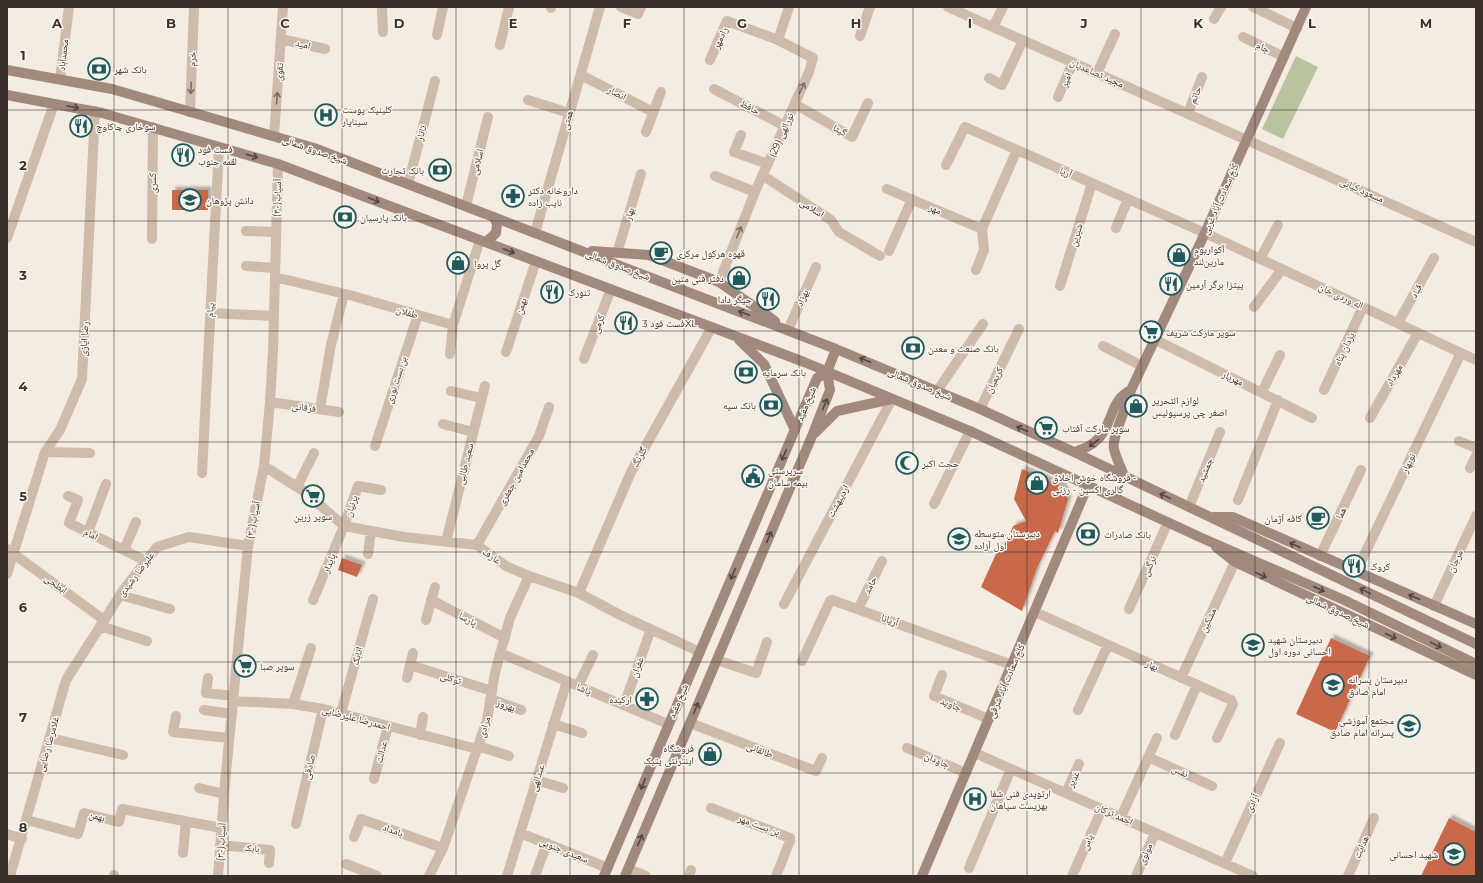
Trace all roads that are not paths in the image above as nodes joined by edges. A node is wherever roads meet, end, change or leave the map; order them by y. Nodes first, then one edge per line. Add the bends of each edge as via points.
1 (69, 7) edge
2 (194, 7) edge
3 (283, 7) edge
4 (382, 7) edge
5 (443, 7) edge
6 (509, 7) edge
7 (600, 7) edge
8 (621, 7) edge
9 (641, 7) edge
10 (789, 7) edge
11 (870, 7) edge
12 (1003, 7) edge
13 (1221, 7) edge
14 (1253, 7) edge
15 (1306, 7) edge
16 (950, 8) edge
17 (1214, 19) dead end
18 (993, 27) junction
19 (1296, 28) junction
20 (383, 32) dead end
21 (1115, 34) dead end
22 (437, 36) dead end
23 (860, 36) dead end
24 (1243, 37) dead end
25 (281, 39) junction
26 (778, 40) junction
27 (1023, 40) junction
28 (500, 46) dead end
29 (324, 49) dead end
30 (1284, 57) junction
31 (710, 60) dead end
32 (1073, 62) junction
33 (7, 70) edge
34 (1097, 73) junction
35 (581, 75) junction
36 (1202, 77) dead end
37 (989, 78) dead end
38 (60, 79) junction
39 (435, 81) dead end
40 (714, 89) dead end
41 (662, 92) dead end
42 (7, 95) edge
43 (1058, 98) dead end
44 (528, 100) dead end
45 (868, 103) dead end
46 (54, 104) junction
47 (795, 104) junction
48 (95, 111) junction
49 (190, 112) junction
50 (653, 112) junction
51 (1188, 113) junction
52 (569, 114) junction
53 (488, 117) dead end
54 (785, 126) junction
55 (153, 127) junction
56 (646, 132) dead end
57 (741, 135) dead end
58 (274, 136) junction
59 (1247, 139) junction
60 (220, 147) junction
61 (1017, 150) junction
62 (278, 164) junction
63 (768, 164) junction
64 (946, 165) dead end
65 (640, 174) dead end
66 (762, 175) junction
67 (715, 176) dead end
68 (1092, 183) junction
69 (408, 184) junction
70 (887, 189) dead end
71 (755, 192) junction
72 (912, 199) junction
73 (1128, 199) junction
74 (466, 206) junction
75 (494, 217) junction
76 (1278, 224) dead end
77 (1116, 228) dead end
78 (982, 229) junction
79 (246, 231) dead end
80 (276, 232) junction
81 (535, 233) junction
82 (1205, 233) junction
83 (7, 237) edge
84 (152, 239) dead end
85 (483, 241) junction
86 (1476, 242) edge
87 (580, 250) junction
88 (889, 251) dead end
89 (617, 253) junction
90 (880, 256) dead end
91 (1434, 258) dead end
92 (1260, 259) junction
93 (536, 261) junction
94 (246, 266) dead end
95 (816, 267) dead end
96 (1282, 269) junction
97 (976, 270) dead end
98 (275, 273) junction
99 (719, 282) junction
100 (1060, 286) dead end
101 (611, 289) junction
102 (344, 294) junction
103 (1254, 307) dead end
104 (1363, 307) junction
105 (210, 313) junction
106 (418, 315) junction
107 (274, 316) junction
108 (1398, 323) junction
109 (983, 324) dead end
110 (453, 325) junction
111 (712, 327) junction
112 (1019, 329) dead end
113 (788, 330) junction
114 (1418, 333) junction
115 (734, 336) junction
116 (1154, 339) junction
117 (1103, 346) dead end
118 (836, 348) junction
119 (506, 352) dead end
120 (1461, 353) junction
121 (450, 354) dead end
122 (1280, 355) dead end
123 (584, 359) dead end
124 (1476, 360) edge
125 (1142, 366) junction
126 (827, 372) junction
127 (485, 386) dead end
128 (1131, 390) junction
129 (1324, 390) dead end
130 (451, 391) dead end
131 (937, 391) junction
132 (1262, 392) junction
133 (481, 398) junction
134 (892, 399) junction
135 (1278, 400) junction
136 (270, 402) junction
137 (549, 407) dead end
138 (320, 409) junction
139 (980, 409) junction
140 (339, 412) dead end
141 (1312, 418) dead end
142 (1370, 418) dead end
143 (444, 424) dead end
144 (795, 430) junction
145 (970, 431) junction
146 (473, 432) junction
147 (1220, 432) dead end
148 (812, 436) junction
149 (1459, 441) dead end
150 (375, 446) dead end
151 (1476, 448) edge
152 (45, 452) junction
153 (1074, 452) junction
154 (90, 453) dead end
155 (314, 453) dead end
156 (1476, 456) edge
157 (264, 466) junction
158 (1470, 468) dead end
159 (1361, 470) dead end
160 (202, 473) dead end
161 (1124, 476) junction
162 (106, 484) dead end
163 (1088, 485) junction
164 (298, 488) junction
165 (381, 490) dead end
166 (68, 496) dead end
167 (1238, 500) dead end
168 (934, 504) dead end
169 (1189, 507) junction
170 (1210, 516) junction
171 (1476, 516) edge
172 (136, 522) dead end
173 (1168, 522) junction
174 (344, 526) junction
175 (371, 531) junction
176 (88, 532) junction
177 (1204, 539) junction
178 (446, 542) junction
179 (477, 545) junction
180 (248, 546) junction
181 (124, 550) junction
182 (10, 552) edge
183 (368, 554) dead end
184 (1320, 556) junction
185 (146, 561) junction
186 (882, 562) dead end
187 (1235, 562) junction
188 (1356, 572) junction
189 (7, 574) edge
190 (529, 576) junction
191 (436, 587) dead end
192 (579, 593) junction
193 (120, 595) junction
194 (374, 599) dead end
195 (313, 600) dead end
196 (432, 600) junction
197 (784, 604) dead end
198 (1434, 606) junction
199 (170, 609) dead end
200 (858, 609) junction
201 (1129, 610) dead end
202 (1035, 612) junction
203 (426, 620) dead end
204 (102, 623) junction
205 (1476, 624) edge
206 (651, 629) junction
207 (505, 638) junction
208 (147, 641) dead end
209 (767, 642) dead end
210 (1476, 644) edge
211 (1108, 645) junction
212 (311, 648) dead end
213 (700, 652) junction
214 (413, 653) dead end
215 (500, 653) junction
216 (593, 655) dead end
217 (717, 660) junction
218 (802, 661) dead end
219 (1012, 664) junction
220 (1476, 664) edge
221 (410, 665) junction
222 (942, 675) dead end
223 (1476, 675) edge
224 (208, 678) dead end
225 (407, 678) dead end
226 (1181, 678) junction
227 (567, 681) junction
228 (1197, 685) junction
229 (578, 686) junction
230 (491, 695) junction
231 (233, 698) junction
232 (293, 704) junction
233 (624, 705) junction
234 (323, 708) junction
235 (204, 710) dead end
236 (521, 710) dead end
237 (1078, 710) dead end
238 (341, 713) junction
239 (232, 714) junction
240 (176, 716) dead end
241 (423, 717) dead end
242 (989, 719) junction
243 (690, 723) junction
244 (554, 724) junction
245 (668, 724) junction
246 (388, 726) junction
247 (582, 733) dead end
248 (420, 735) junction
249 (1175, 735) dead end
250 (50, 738) junction
251 (229, 738) junction
252 (1157, 738) dead end
253 (1217, 738) dead end
254 (1280, 742) dead end
255 (478, 748) junction
256 (907, 748) dead end
257 (975, 753) junction
258 (123, 755) dead end
259 (509, 756) dead end
260 (1148, 757) junction
261 (822, 758) dead end
262 (1079, 764) dead end
263 (1012, 769) junction
264 (966, 773) junction
265 (374, 779) dead end
266 (536, 780) junction
267 (1212, 786) dead end
268 (199, 788) dead end
269 (563, 788) dead end
270 (1066, 793) junction
271 (224, 794) junction
272 (711, 808) dead end
273 (1102, 809) junction
274 (1121, 817) junction
275 (1374, 818) dead end
276 (27, 820) junction
277 (186, 821) junction
278 (296, 824) dead end
279 (222, 828) junction
280 (520, 832) junction
281 (1155, 833) junction
282 (7, 834) edge
283 (354, 837) dead end
284 (22, 839) junction
285 (547, 843) junction
286 (220, 845) junction
287 (442, 848) junction
288 (183, 853) dead end
289 (269, 863) dead end
290 (1225, 863) junction
291 (346, 864) dead end
292 (969, 868) dead end
293 (606, 872) edge
294 (626, 872) edge
295 (10, 876) edge
296 (218, 876) edge
297 (377, 876) edge
298 (429, 876) edge
299 (507, 876) edge
300 (536, 876) edge
301 (646, 876) edge
302 (776, 876) edge
303 (922, 876) edge
304 (1072, 876) edge
305 (1136, 876) edge
306 (1254, 876) edge
307 (1348, 876) edge

1 - 38 street, محمدآباد
2 -> 49 street, خرم
3 - 25 street, تقوی
4 - 20 street
5 - 22 street
6 - 28 street
7 - 35 street, همتی
8 - 9 street via 638,14
10 - 26 street
11 - 23 street
12 - 18 street
13 - 17 street
14 - 19 street
15 - 19 main road, کاخ سعادت آباد غربی
16 - 18 street, مجید تصاعدیان
18 - 27 street, مجید تصاعدیان
19 - 30 main road, کاخ سعادت آباد غربی
21 - 34 street
24 - 30 street, جام
25 - 29 street, امید
58 -> 25 street, تقوی
26 - 31 street, رادمهر via 727,21
47 -> 26 street, نورالهی (29) via 810,72 813,58
27 - 32 street, مجید تصاعدیان
27 - 37 street via 1002,85
30 - 59 main road, کاخ سعادت آباد غربی
32 - 34 street, مجید تصاعدیان
32 - 43 street, امیر
33 - 38 main road, شیخ صدوق شمالی
34 - 51 street, مجید تصاعدیان
35 - 50 street, انصار
35 - 52 street, همتی
36 - 51 street, حاتم
38 - 49 main road, شیخ صدوق شمالی via 112,89
39 - 69 street, تاتار
40 - 54 street, حافظ
41 - 50 street
42 - 46 main road, شیخ صدوق شمالی
44 - 52 street
45 - 47 street, گیتا via 852,137
46 -> 48 main road, شیخ صدوق شمالی
46 - 83 street
47 - 54 street, نورالهی (29)
48 - 55 main road, شیخ صدوق شمالی
48 - 152 street, رضا ایازی via 82,379 60,430
49 - 58 main road, شیخ صدوق شمالی
50 - 56 street
51 - 59 street, مجید تصاعدیان
52 - 81 street, همتی
53 - 74 street, اسلامی
54 - 63 street, نورالهی (29)
55 - 60 main road, شیخ صدوق شمالی
55 - 84 street, کسری
57 - 63 street via 734,152
58 - 69 main road, شیخ صدوق شمالی via 314,148
59 - 82 main road, کاخ سعادت آباد غربی
59 - 86 street, مسعود کیانی
60 -> 62 main road, شیخ صدوق شمالی
60 - 105 street, پیام
61 - 64 street, آریا via 965,127
61 - 68 street, آریا
61 - 78 street
62 - 80 street, آسیاب(۳۰)
62 -> 85 main road, شیخ صدوق شمالی
63 - 66 street, نورالهی (29)
65 - 89 street, بهار
66 - 71 street, نورالهی (29)
66 - 90 street, اسلامی via 831,220 839,232
67 - 71 street
68 - 73 street, آریا
68 - 100 street, شیرین
69 - 74 main road, شیخ صدوق شمالی
70 - 72 street, مهر
99 -> 71 street, نورالهی (29)
72 - 78 street, مهر
72 - 88 street
73 - 77 street
73 - 82 street, آریا
74 - 75 main road, شیخ صدوق شمالی
75 - 81 main road, شیخ صدوق شمالی
75 - 85 main road via 497,224 496,233
76 - 92 street
78 - 97 street via 984,250
79 - 80 street
80 - 98 street, آسیاب(۳۰)
81 - 87 main road, شیخ صدوق شمالی
82 - 92 street, اله وردی خان
82 - 116 main road, کاخ سعادت آباد غربی
85 -> 93 main road, شیخ صدوق شمالی
85 - 110 street
87 - 89 main road
113 -> 87 main road, شیخ صدوق شمالی
89 - 99 main road via 649,255
91 - 108 street, قباد
92 - 96 street, اله وردی خان
93 - 101 main road, شیخ صدوق شمالی
93 - 119 street, بهمن
94 - 98 street, طفلان
95 - 113 street, بهزاد
96 - 103 street
96 - 104 street, اله وردی خان
98 - 102 street, طفلان
98 - 107 street, آسیاب(۳۰)
99 - 113 main road
101 - 111 main road, شیخ صدوق شمالی
101 - 123 street, کرمی
102 - 106 street, طفلان
102 - 138 street via 331,345
104 - 108 street, اله وردی خان
104 - 129 street, یزدان پناه
105 - 107 street
105 - 160 street, پیام
106 - 110 street, طفلان
106 - 150 street, بن بست نوری
107 - 136 street, آسیاب(۳۰)
108 - 114 street, اله وردی خان
109 - 131 street
110 - 121 street
111 - 115 main road, شیخ صدوق شمالی
111 - 192 street, گلرنگ via 631,472
112 - 139 street, کریمیان
113 - 118 main road, شیخ صدوق شمالی
114 - 120 street, اله وردی خان
114 - 142 street, مهرداد
115 - 126 main road, شیخ صدوق شمالی
115 - 144 main road via 764,364
116 - 125 main road, کاخ سعادت آباد غربی
116 - 132 street, مهریار
117 - 125 street
118 - 126 main road
131 -> 118 main road, شیخ صدوق شمالی
120 - 124 street, اله وردی خان
120 - 188 street, نوبهار
122 - 132 street
125 - 128 main road, کاخ سعادت آباد غربی
126 - 134 main road, شیخ صدوق شمالی
126 - 144 main road, شیخ مفید via 817,378
148 -> 126 main road, شیخ مفید via 830,390
127 - 133 street, سعید طالبی
128 -> 153 main road via 1122,394 1100,438 1088,447
128 - 161 main road via 1113,442
130 - 133 street
131 - 139 main road, شیخ صدوق شمالی
132 - 135 street, مهریار
133 - 146 street, سعید طالبی
134 - 145 main road, شیخ صدوق شمالی
134 - 148 main road via 838,411
134 - 197 street, اردیبهشت
135 - 141 street, مهریار
135 - 167 street
136 - 138 street, فرقانی
136 - 157 street, آسیاب(۳۰)
137 - 179 street, محمدامین جعفری via 539,436
138 - 140 street, فرقانی
153 -> 139 main road, شیخ صدوق شمالی
143 - 146 street
144 -> 213 main road, شیخ مفید
145 - 163 main road, شیخ صدوق شمالی
145 - 168 street
146 - 178 street, سعید طالبی
147 - 169 street, جمشید
217 -> 148 main road, شیخ مفید
149 - 151 street
152 - 154 street
152 - 182 street, رضا ایازی
153 - 161 main road, شیخ صدوق شمالی
155 - 164 street
156 - 158 street
157 - 164 street, عارف
157 - 180 street, آسیاب(۳۰)
159 - 184 street, هما
169 -> 161 main road, شیخ صدوق شمالی
162 - 176 street
163 - 173 main road, شیخ صدوق شمالی
163 - 202 main road, کاخ سعادت آباد شرقی
164 - 174 street, عارف
165 - 174 street, پرنیان via 358,486
166 - 176 street, امام via 78,500 69,523
169 - 170 main road, شیخ صدوق شمالی
184 -> 170 main road, شیخ صدوق شمالی via 1233,517
210 -> 170 main road, شیخ صدوق شمالی
171 - 198 street, مرجان
172 - 181 street
173 - 177 main road, شیخ صدوق شمالی
173 - 201 street, نرگس
174 - 175 street, عارف
174 - 195 street, پایدار
175 - 178 street, عارف
175 - 183 street
176 - 181 street, امام
177 - 187 main road, شیخ صدوق شمالی
177 -> 220 main road, شیخ صدوق شمالی via 1344,600
178 - 179 street, عارف
179 - 190 street, عارف via 506,566
180 - 185 street, علیرضا رشیدی via 189,537 157,547
180 - 231 street, آسیاب(۳۰)
181 - 185 street, امام
182 - 189 street, رضا ایازی
182 - 204 street, ابطحی
184 - 188 main road, شیخ صدوق شمالی
185 - 193 street, علیرضا رشیدی
186 - 200 street, حامد
187 -> 223 main road, شیخ صدوق شمالی
187 - 226 street, مشکین
198 -> 188 main road, شیخ صدوق شمالی
190 - 192 street, عارف
190 - 207 street, مرادی via 510,618
191 - 196 street
192 - 206 street, عارف
193 - 199 street
193 - 204 street, علیرضا رشیدی
194 - 238 street, اتابک
196 - 203 street
196 - 207 street, پارسا
198 - 205 main road, شیخ صدوق شمالی
200 - 218 street, آریانا via 835,600 830,601
200 - 219 street, آریانا
202 - 211 street, بهار
202 - 219 main road, کاخ سعادت آباد شرقی
204 - 208 street, ابطحی
204 - 250 street, غلامرضا رضایی via 66,680
206 - 213 street, عارف
206 - 233 street, غفران
207 - 215 street, مرادی
209 - 217 street via 756,673
211 - 226 street, بهار
211 - 237 street
212 - 232 street
213 - 245 main road, شیخ مفید
214 - 221 street
215 - 227 street, پاشا
215 - 230 street, مرادی
216 - 229 street
243 -> 217 main road, شیخ مفید
219 - 242 main road, کاخ سعادت آباد شرقی
221 - 225 street
221 - 230 street, توکلی
222 - 242 street, جاوید via 934,696
224 - 231 street, احمدرضا علیرضایی via 206,693
226 - 228 street, بهار
227 - 229 street, پاشا
227 - 244 street, عبدالهی
228 - 249 street
228 - 253 street, بهار via 1233,702
229 - 233 street, پاشا
230 - 236 street, بهروز
230 - 255 street, مرادی via 487,720
231 - 232 street, احمدرضا علیرضایی
231 - 239 street, آسیاب(۳۰)
232 - 234 street, احمدرضا علیرضایی
233 - 245 street, پاشا
234 - 238 street, احمدرضا علیرضایی
234 - 278 street, صادقی
235 - 239 street
238 - 246 street, احمدرضا علیرضایی
239 - 251 street, آسیاب(۳۰)
240 - 251 street via 172,732
241 - 248 street
242 - 257 main road, کاخ سعادت آباد شرقی
243 - 261 street, طالقانی via 813,770 816,770
294 -> 243 main road, شیخ مفید
244 - 247 street
244 - 266 street, عبدالهی
245 -> 293 main road, شیخ مفید
246 - 248 street, احمدرضا علیرضایی
246 - 265 street, عدالت
248 - 255 street, احمدرضا علیرضایی
250 - 258 street
250 - 276 street, غلامرضا رضایی
251 - 271 street, آسیاب(۳۰)
252 - 260 street
254 - 290 street, آزادی
255 - 259 street, احمدرضا علیرضایی
255 - 287 street, مرادی
256 - 264 street, جاودان
257 - 263 street, احمد ترکان
257 - 264 main road, کاخ سعادت آباد شرقی
260 - 267 street, نفس
260 - 274 street
262 - 270 street, غدیر
263 - 270 street, احمد ترکان
263 - 292 street
264 - 303 main road, کاخ سعادت آباد شرقی
266 - 269 street
266 - 280 street, عبدالهی
268 - 271 street
270 - 273 street, احمد ترکان
271 - 279 street, آسیاب(۳۰)
272 - 302 street, بن بست مهر via 790,838
273 - 274 street, احمد ترکان
273 - 304 street, یاس
274 - 281 street, احمد ترکان
275 - 307 street, هدایت
276 - 277 street, بهمن via 78,834 84,813 119,822 122,809
276 - 284 street, غلامرضا رضایی
277 - 279 street, بهمن
277 - 288 street
279 - 286 street, آسیاب(۳۰)
280 - 285 street, سعیدی جنوبی
280 - 299 street, عبدالهی
281 - 290 street, احمد ترکان
281 - 305 street, مولوی
282 - 284 street
283 - 287 street, بامداد via 362,818
284 - 295 street, غلامرضا رضایی
285 - 293 street, سعیدی جنوبی
285 - 300 street
286 - 289 street, بابک via 270,850
286 - 296 street, آسیاب(۳۰)
287 - 298 street, مرادی
290 - 306 street, احمد ترکان
291 - 297 street
294 - 301 street

